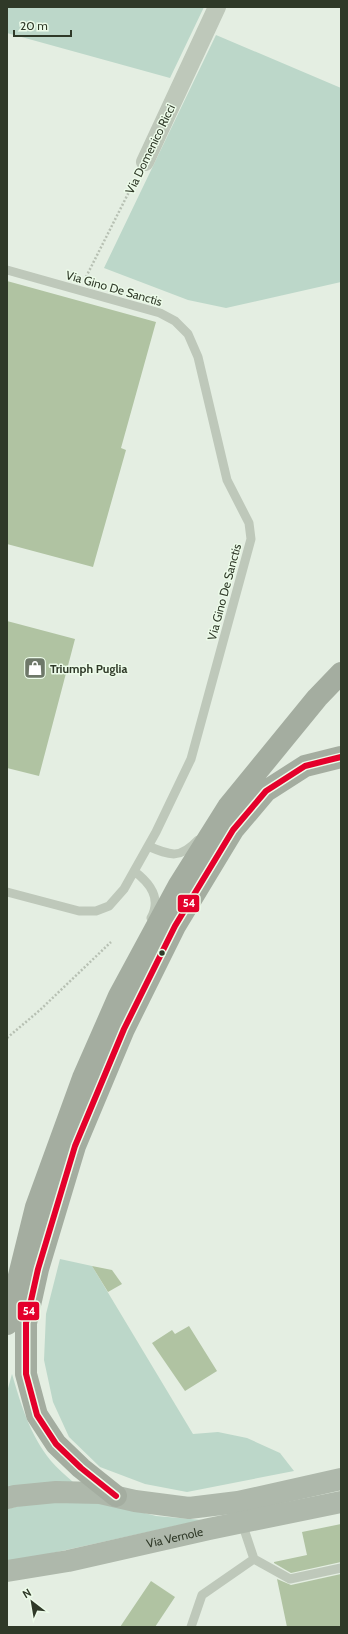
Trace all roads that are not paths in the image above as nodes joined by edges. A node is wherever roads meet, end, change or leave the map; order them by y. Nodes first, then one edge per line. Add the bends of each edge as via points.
1 (217, 7) edge
2 (145, 162) road end
3 (7, 270) edge
4 (341, 673) edge
5 (341, 757) edge
6 (228, 807) junction
7 (148, 846) junction
8 (134, 870) junction
9 (7, 892) edge
10 (133, 970) junction
11 (7, 1324) edge
12 (341, 1479) edge
13 (116, 1496) junction
14 (7, 1498) edge
15 (341, 1502) edge
16 (242, 1524) junction
17 (254, 1559) junction
18 (341, 1568) edge
19 (7, 1571) edge
20 (191, 1627) edge

1 - 2 street, Via Domenico Ricci
3 - 7 lane, Via Gino De Sanctis via 160,312 175,321 188,334 198,357 227,480 249,523 251,538 191,759
4 - 6 highway via 317,698
5 - 13 highway via 305,766 266,791 233,830 175,926 124,1029 75,1146 38,1269 26,1323 26,1374 37,1415 56,1444
6 - 7 lane via 216,814 201,837 179,854 162,852
6 - 10 highway via 179,884
7 - 8 lane, Via Gino De Sanctis
8 - 9 lane, Via Gino De Sanctis via 124,889 109,906 96,911 79,911
8 - 10 lane via 146,879 156,902 153,914 133,952
10 - 11 highway via 83,1078 36,1207
12 - 13 main road, Via Vernole via 238,1502 189,1508
13 - 14 main road, Via Vernole via 56,1492
15 - 16 main road, Via Vernole
16 - 17 lane
16 - 19 main road, Via Vernole via 68,1561
17 - 18 lane via 290,1579
17 - 20 lane via 202,1595

